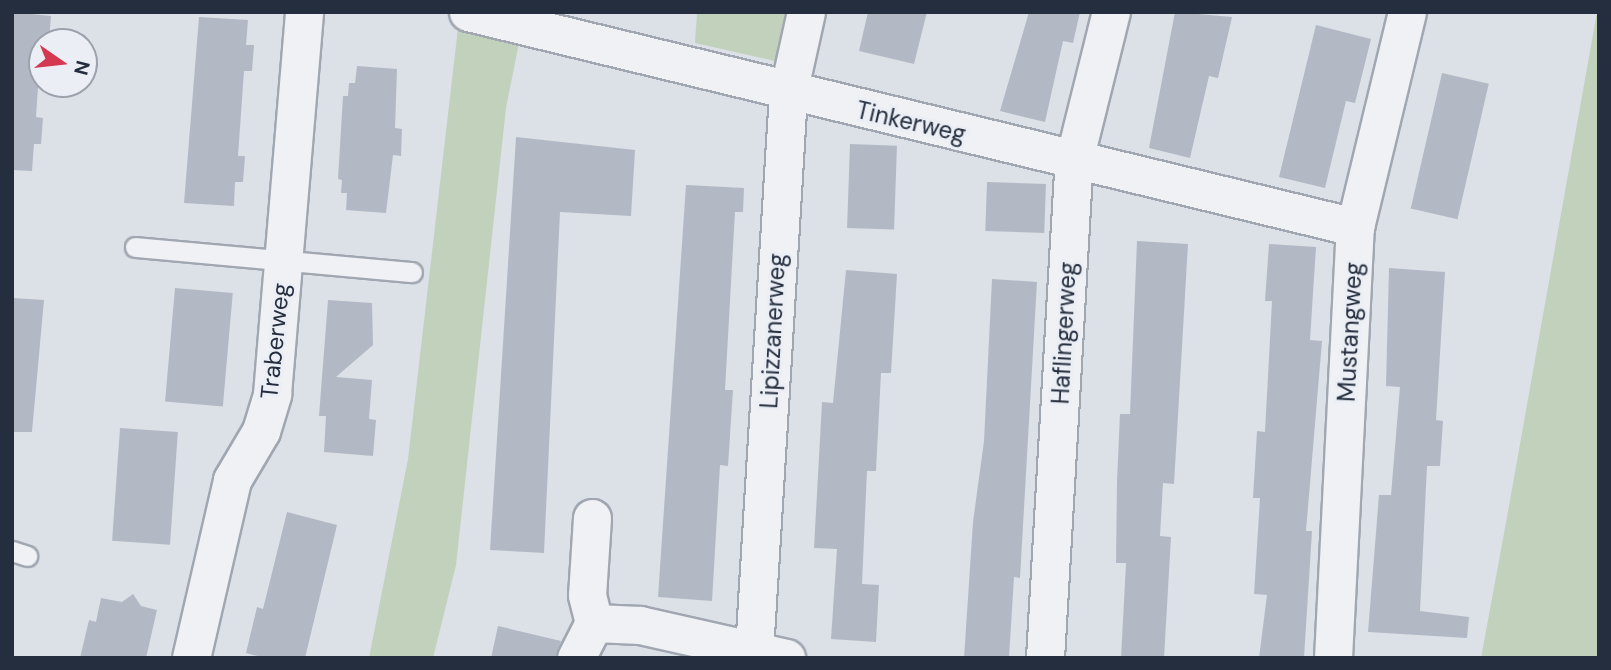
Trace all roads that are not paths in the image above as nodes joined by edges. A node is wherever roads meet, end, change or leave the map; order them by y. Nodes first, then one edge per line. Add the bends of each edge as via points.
1 (304, 12) edge
2 (468, 12) edge
3 (806, 12) edge
4 (1111, 12) edge
5 (1407, 12) edge
6 (788, 93) junction
7 (1074, 160) junction
8 (1355, 227) junction
9 (135, 247) dead end
10 (284, 260) junction
11 (412, 272) dead end
12 (592, 518) dead end
13 (594, 623) junction
14 (770, 654) edge
15 (191, 658) edge
16 (576, 658) edge
17 (1045, 658) edge
18 (1333, 658) edge

1 - 10 street, Traberweg
2 - 6 street, Tinkerweg
3 - 6 street, Lipizzanerweg
4 - 7 street, Haflingerweg
5 - 8 street, Mustangweg
6 - 7 street, Tinkerweg
6 - 14 street, Lipizzanerweg
7 - 8 street, Tinkerweg
7 - 17 street, Haflingerweg
8 - 18 street, Mustangweg
9 - 10 lane
10 - 11 lane
10 - 15 street, Traberweg via 272,394 261,431 232,480
12 - 13 street via 587,596
13 - 14 street via 640,625
13 - 16 street

